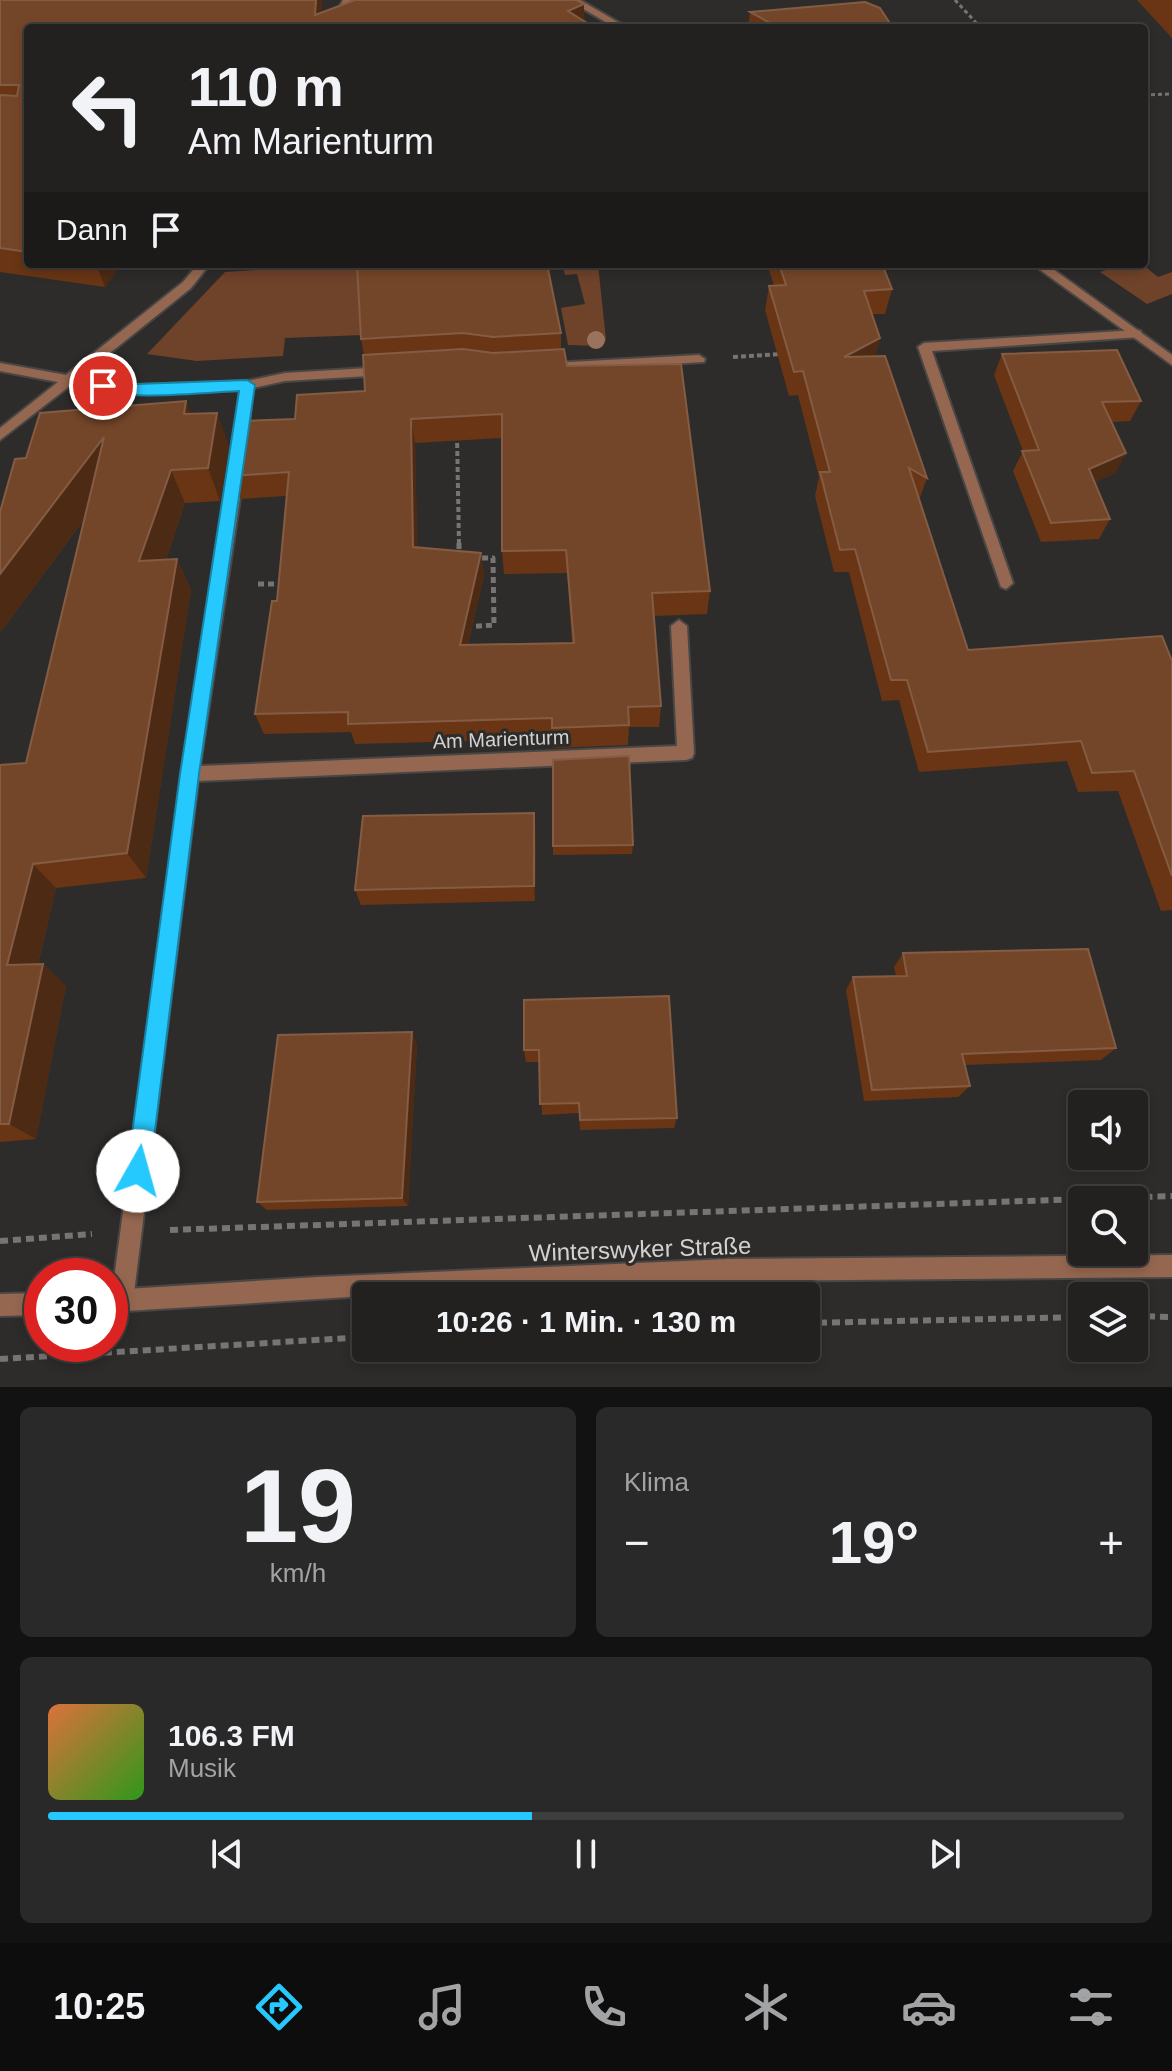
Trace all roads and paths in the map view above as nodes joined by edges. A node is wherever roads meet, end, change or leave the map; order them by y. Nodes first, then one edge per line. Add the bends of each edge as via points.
1 (348, 0) edge
2 (573, 0) edge
3 (955, 0) edge
4 (336, 24) edge
5 (616, 24) edge
6 (977, 24) edge
7 (1172, 94) edge
8 (1148, 95) edge
9 (201, 268) edge
10 (1044, 268) edge
11 (1137, 334) junction
12 (789, 354) edge
13 (699, 359) joint
14 (1172, 361) edge
15 (0, 367) edge
16 (542, 367) edge
17 (405, 370) edge
18 (70, 378) junction
19 (247, 385) junction
20 (462, 427) edge
21 (0, 435) edge
22 (459, 559) junction
23 (447, 560) edge
24 (295, 583) edge
25 (1006, 583) dead end
26 (217, 585) junction
27 (679, 626) dead end
28 (450, 627) edge
29 (190, 774) junction
30 (1172, 1196) edge
31 (130, 1232) junction
32 (0, 1241) edge
33 (125, 1258) edge
34 (1172, 1266) edge
35 (128, 1300) edge
36 (24, 1304) edge
37 (0, 1305) edge
38 (1148, 1316) edge
39 (1068, 1317) edge
40 (1172, 1317) edge
41 (820, 1323) edge
42 (352, 1338) edge
43 (0, 1359) edge

1 - 4 street
2 - 5 street
3 - 6 path
7 - 8 path
9 - 18 street via 187,285
10 - 11 street
11 - 14 street
11 - 25 street via 924,347
12 - 13 path
13 - 16 street
15 - 18 street
17 - 19 street via 285,377
18 - 19 street via 137,389
18 - 21 street
19 - 26 street
20 - 22 path via 456,437
22 - 23 path
22 - 28 path via 493,558 494,625
24 - 26 path
26 - 29 street
27 - 29 street, Am Marienturm via 686,753
29 - 31 street
30 - 31 path
31 - 32 path
31 - 33 street
34 - 35 street, Winterswyker Straße via 728,1270
36 - 37 street
38 - 40 path
39 - 41 path
42 - 43 path

